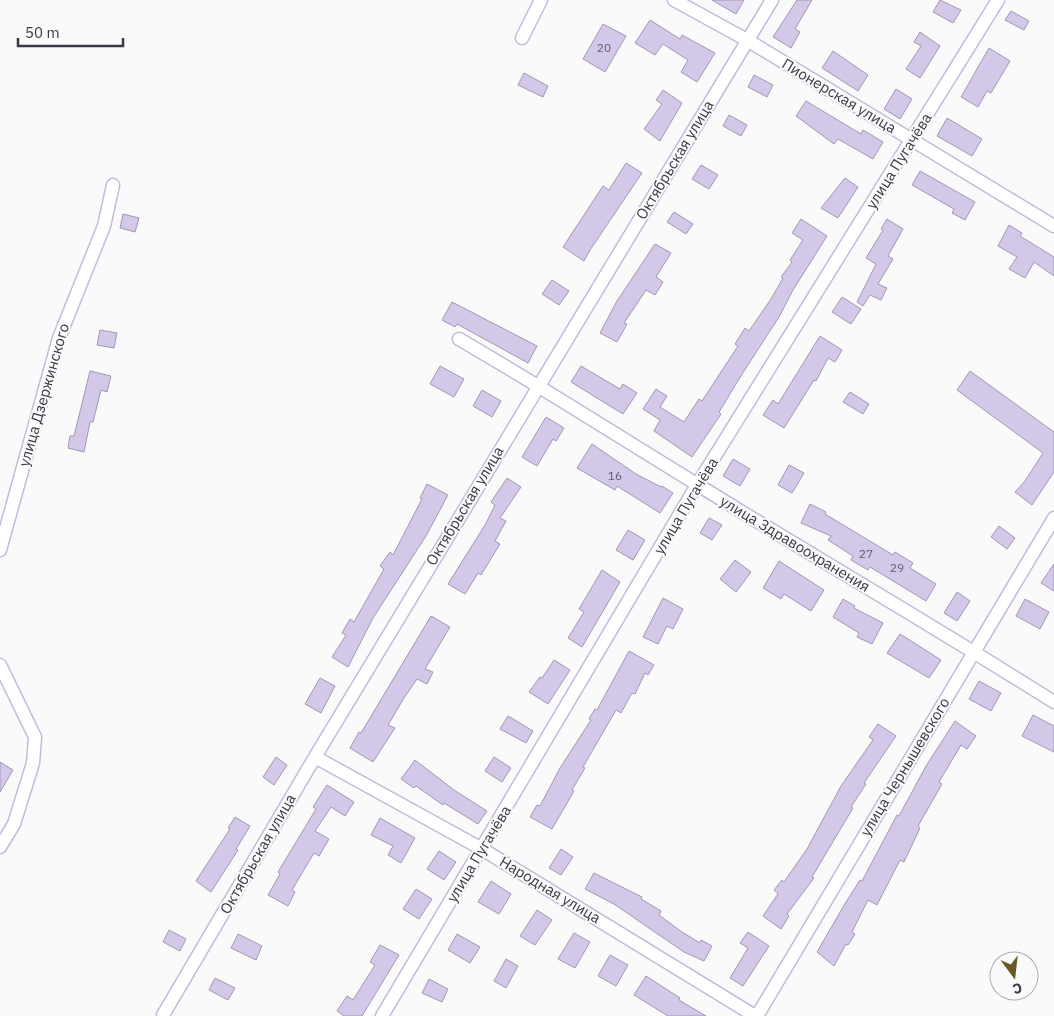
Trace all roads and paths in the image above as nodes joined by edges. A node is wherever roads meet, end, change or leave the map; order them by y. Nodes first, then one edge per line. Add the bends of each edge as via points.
1 (541, 0) edge
2 (674, 0) edge
3 (772, 0) edge
4 (998, 0) edge
5 (522, 38) dead end
6 (747, 40) junction
7 (912, 140) junction
8 (113, 185) dead end
9 (1054, 226) edge
10 (459, 339) dead end
11 (538, 385) junction
12 (698, 485) junction
13 (1054, 518) edge
14 (0, 550) edge
15 (973, 651) junction
16 (0, 665) edge
17 (1054, 702) edge
18 (315, 756) junction
19 (0, 847) edge
20 (482, 849) junction
21 (163, 1016) edge
22 (382, 1016) edge
23 (756, 1016) edge

1 - 5 street
2 - 6 street, Пионерская улица
3 - 6 street, Октябрьская улица
4 - 7 street, улица Пугачёва
6 - 7 street, Пионерская улица
6 - 11 street, Октябрьская улица
7 - 9 street, Пионерская улица
7 - 12 street, улица Пугачёва
8 - 14 street, улица Дзержинского via 104,226 59,338
10 - 11 street, улица Здравоохранения
11 - 12 street, улица Здравоохранения
11 - 18 street, Октябрьская улица
12 - 15 street, улица Здравоохранения
12 - 20 street, улица Пугачёва
13 - 15 street, улица Чернышевского
15 - 17 street, улица Здравоохранения
15 - 23 street, улица Чернышевского
16 - 19 street via 35,737 31,772 14,824
18 - 20 street, Народная улица
18 - 21 street, Октябрьская улица
20 - 22 street, улица Пугачёва
20 - 23 street, Народная улица

